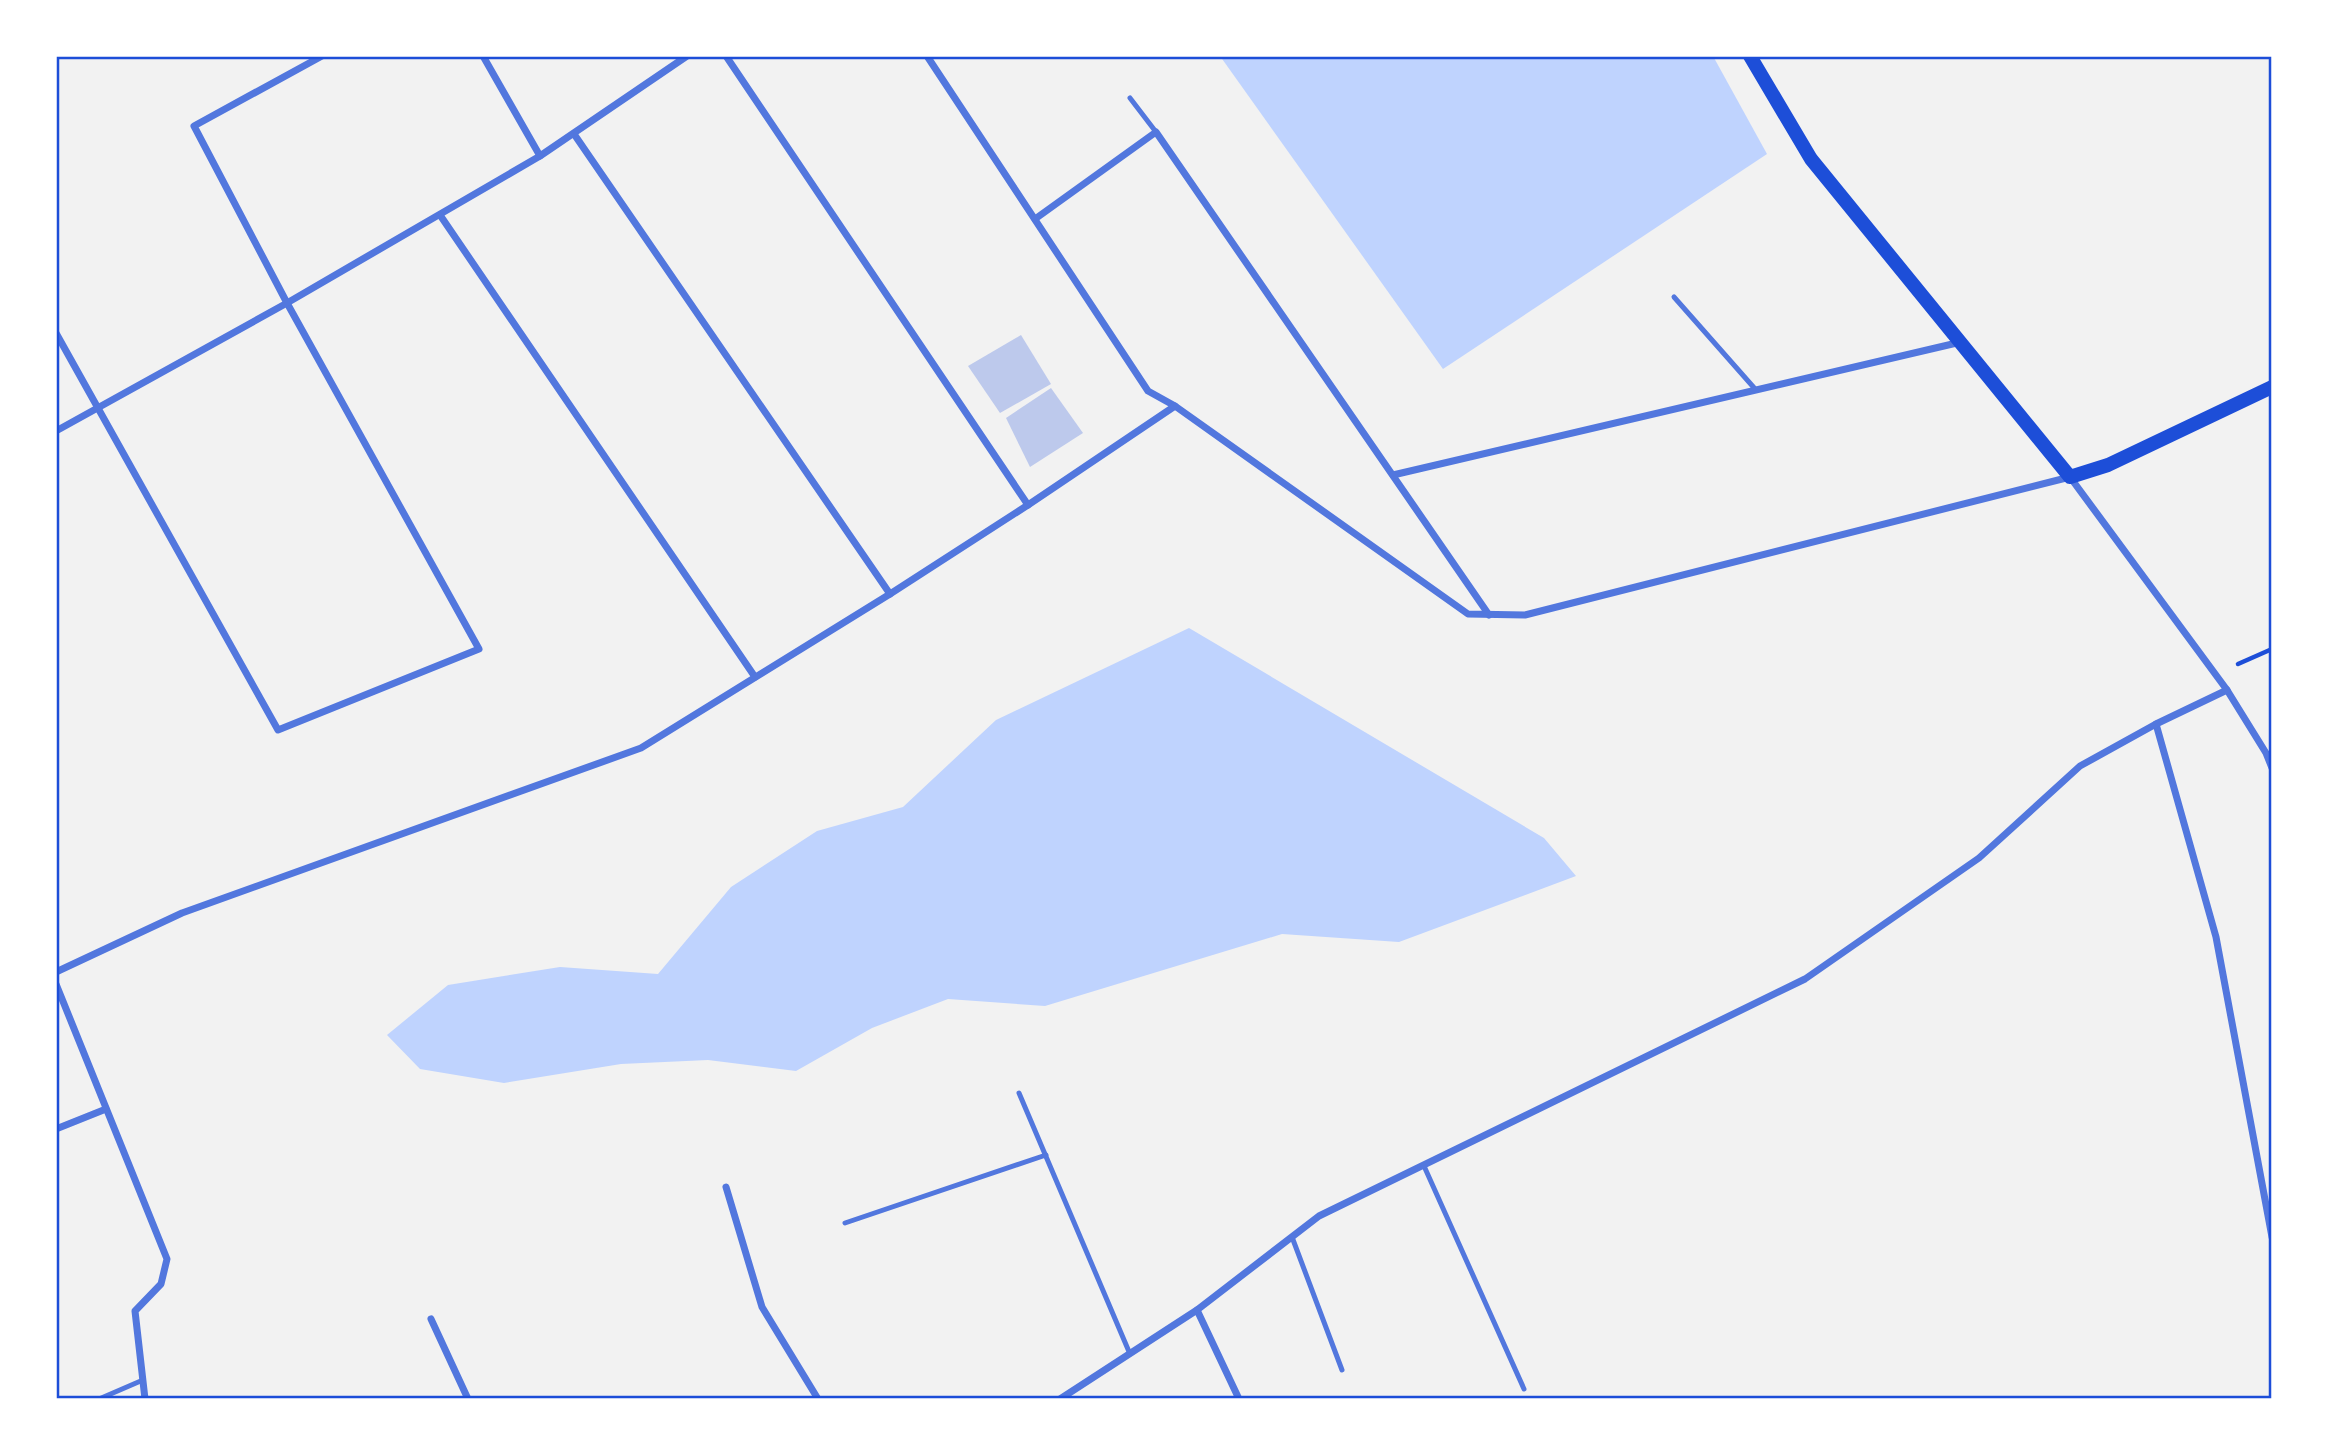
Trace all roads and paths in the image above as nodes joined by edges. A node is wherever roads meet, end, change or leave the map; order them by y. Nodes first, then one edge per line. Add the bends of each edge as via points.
1 (322, 56) edge
2 (483, 56) edge
3 (687, 56) edge
4 (726, 56) edge
5 (927, 56) edge
6 (1750, 56) edge
7 (1130, 98) dead end
8 (1156, 132) junction
9 (574, 134) junction
10 (540, 156) junction
11 (440, 215) junction
12 (1035, 219) junction
13 (1674, 297) dead end
14 (287, 303) junction
15 (56, 332) edge
16 (1962, 342) junction
17 (2272, 387) edge
18 (1756, 390) junction
19 (1175, 407) junction
20 (98, 408) junction
21 (56, 430) edge
22 (1392, 475) junction
23 (2070, 477) junction
24 (1028, 505) junction
25 (890, 594) junction
26 (1489, 615) junction
27 (2272, 649) edge
28 (2215, 675) junction
29 (755, 677) junction
30 (2227, 690) junction
31 (2156, 724) junction
32 (2272, 768) edge
33 (56, 972) edge
34 (56, 984) edge
35 (1019, 1093) dead end
36 (106, 1109) junction
37 (56, 1129) edge
38 (1045, 1155) junction
39 (1424, 1166) junction
40 (726, 1187) dead end
41 (845, 1223) dead end
42 (1292, 1237) junction
43 (2272, 1237) edge
44 (1197, 1310) junction
45 (431, 1319) dead end
46 (1130, 1354) junction
47 (1342, 1370) dead end
48 (143, 1380) junction
49 (1524, 1389) dead end
50 (99, 1399) edge
51 (145, 1399) edge
52 (468, 1399) edge
53 (818, 1399) edge
54 (1060, 1399) edge
55 (1239, 1399) edge

1 - 14 street via 194,126
2 - 10 street
3 - 9 street
4 - 24 street
5 - 12 street
6 - 16 main road via 1811,159
7 - 8 lane
8 - 12 street
8 - 22 street
9 - 10 street
9 - 25 street
10 - 11 street
11 - 14 street
11 - 29 street
12 - 19 street via 1148,391
13 - 18 lane
14 - 20 street
14 - 20 street via 479,649 278,730
15 - 20 street
16 - 18 street
16 - 23 main road
17 - 23 main road via 2108,466
18 - 22 street
19 - 24 street
19 - 26 street via 1468,614
20 - 21 street
22 - 26 street
23 - 26 street via 1525,615
23 - 28 street
24 - 25 street
25 - 29 street
27 - 28 path
28 - 30 street
29 - 33 street via 641,748 182,913
30 - 31 street
30 - 32 street
31 - 39 street via 2080,766 1979,858 1805,979
31 - 43 street via 2216,937
34 - 36 street
35 - 38 lane
36 - 37 street
36 - 48 street via 167,1259 161,1284 135,1311
38 - 41 lane
38 - 46 lane
39 - 42 street via 1319,1216
39 - 49 lane
40 - 53 street via 762,1307
42 - 44 street
42 - 47 lane
44 - 46 street
44 - 55 street
45 - 52 street
46 - 54 street
48 - 50 lane
48 - 51 street

